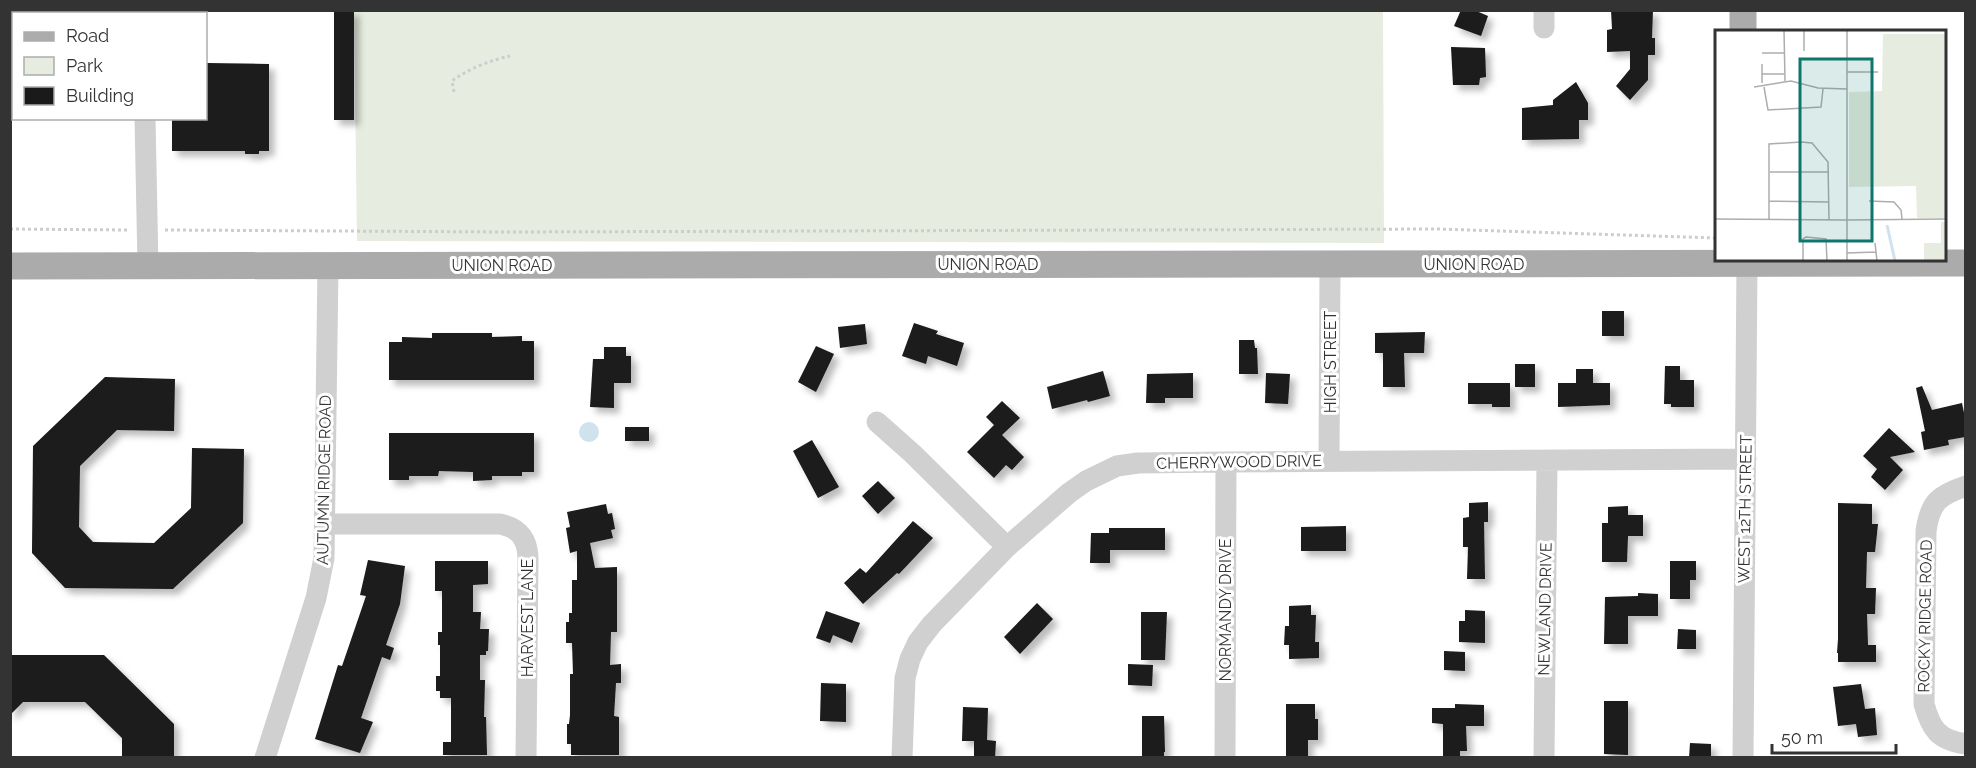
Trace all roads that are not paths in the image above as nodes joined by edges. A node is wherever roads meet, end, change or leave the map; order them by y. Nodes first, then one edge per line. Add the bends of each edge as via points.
1 (1743, 10) edge
2 (1743, 30) edge
3 (146, 120) edge
4 (1747, 262) edge
5 (1965, 263) edge
6 (1330, 264) junction
7 (10, 266) edge
8 (148, 266) junction
9 (328, 266) junction
10 (877, 422) dead end
11 (1746, 459) junction
12 (1329, 461) junction
13 (1547, 461) junction
14 (1226, 462) junction
15 (1965, 486) edge
16 (325, 524) junction
17 (1007, 547) junction
18 (1965, 744) edge
19 (266, 758) edge
20 (526, 758) edge
21 (902, 758) edge
22 (1225, 758) edge
23 (1544, 758) edge
24 (1743, 758) edge

1 - 2 main road
3 - 8 street
4 - 5 main road, UNION ROAD
4 - 6 main road, UNION ROAD
4 - 11 street, WEST 12TH STREET
6 - 9 main road, UNION ROAD
6 - 12 street, HIGH STREET
7 - 8 main road, UNION ROAD
8 - 9 main road, UNION ROAD
9 - 16 street, AUTUMN RIDGE ROAD
10 - 17 street
11 - 13 street, CHERRYWOOD DRIVE
11 - 24 street, WEST 12TH STREET
12 - 13 street, CHERRYWOOD DRIVE
12 - 14 street, CHERRYWOOD DRIVE
13 - 23 street, NEWLAND DRIVE
14 - 17 street, CHERRYWOOD DRIVE via 1118,466 1069,493
14 - 22 street, NORMANDY DRIVE
15 - 18 street, ROCKY RIDGE ROAD via 1945,492 1929,513 1924,704 1930,725 1949,741
16 - 19 street, AUTUMN RIDGE ROAD via 321,579
16 - 20 street, HARVEST LANE via 500,524 517,530 528,557
17 - 21 street, CHERRYWOOD DRIVE via 918,642 905,678

